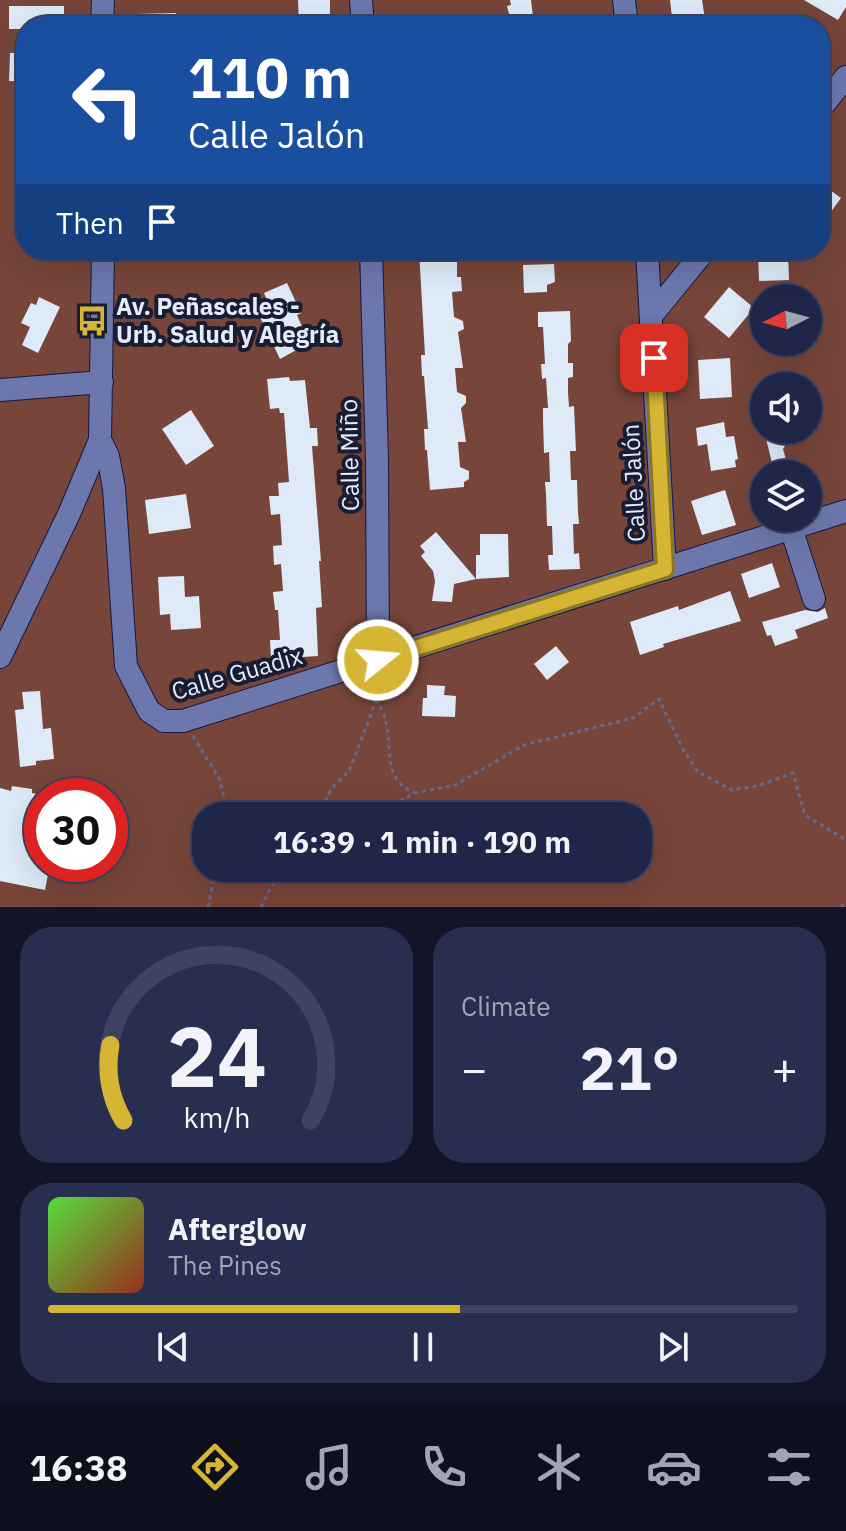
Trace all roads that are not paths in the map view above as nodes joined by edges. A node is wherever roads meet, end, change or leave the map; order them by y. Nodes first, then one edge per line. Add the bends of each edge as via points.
1 (846, 77) edge
2 (830, 97) edge
3 (103, 260) edge
4 (371, 260) edge
5 (648, 260) edge
6 (697, 260) edge
7 (652, 315) junction
8 (102, 382) junction
9 (0, 390) edge
10 (100, 440) junction
11 (846, 511) edge
12 (822, 518) edge
13 (779, 532) edge
14 (792, 532) edge
15 (665, 569) junction
16 (814, 599) dead end
17 (0, 657) edge
18 (378, 660) junction

1 - 2 street
3 - 8 street
4 - 18 street, Calle Miño
5 - 7 street, Calle Jalón
6 - 7 street
7 - 15 street, Calle Jalón
8 - 9 street
8 - 10 street
10 - 17 street
10 - 18 street, Calle Guadix via 114,488 126,666 149,711 164,721 183,721
11 - 12 street, Calle Guadix
13 - 15 street, Calle Guadix
14 - 16 street
15 - 18 street, Calle Guadix

